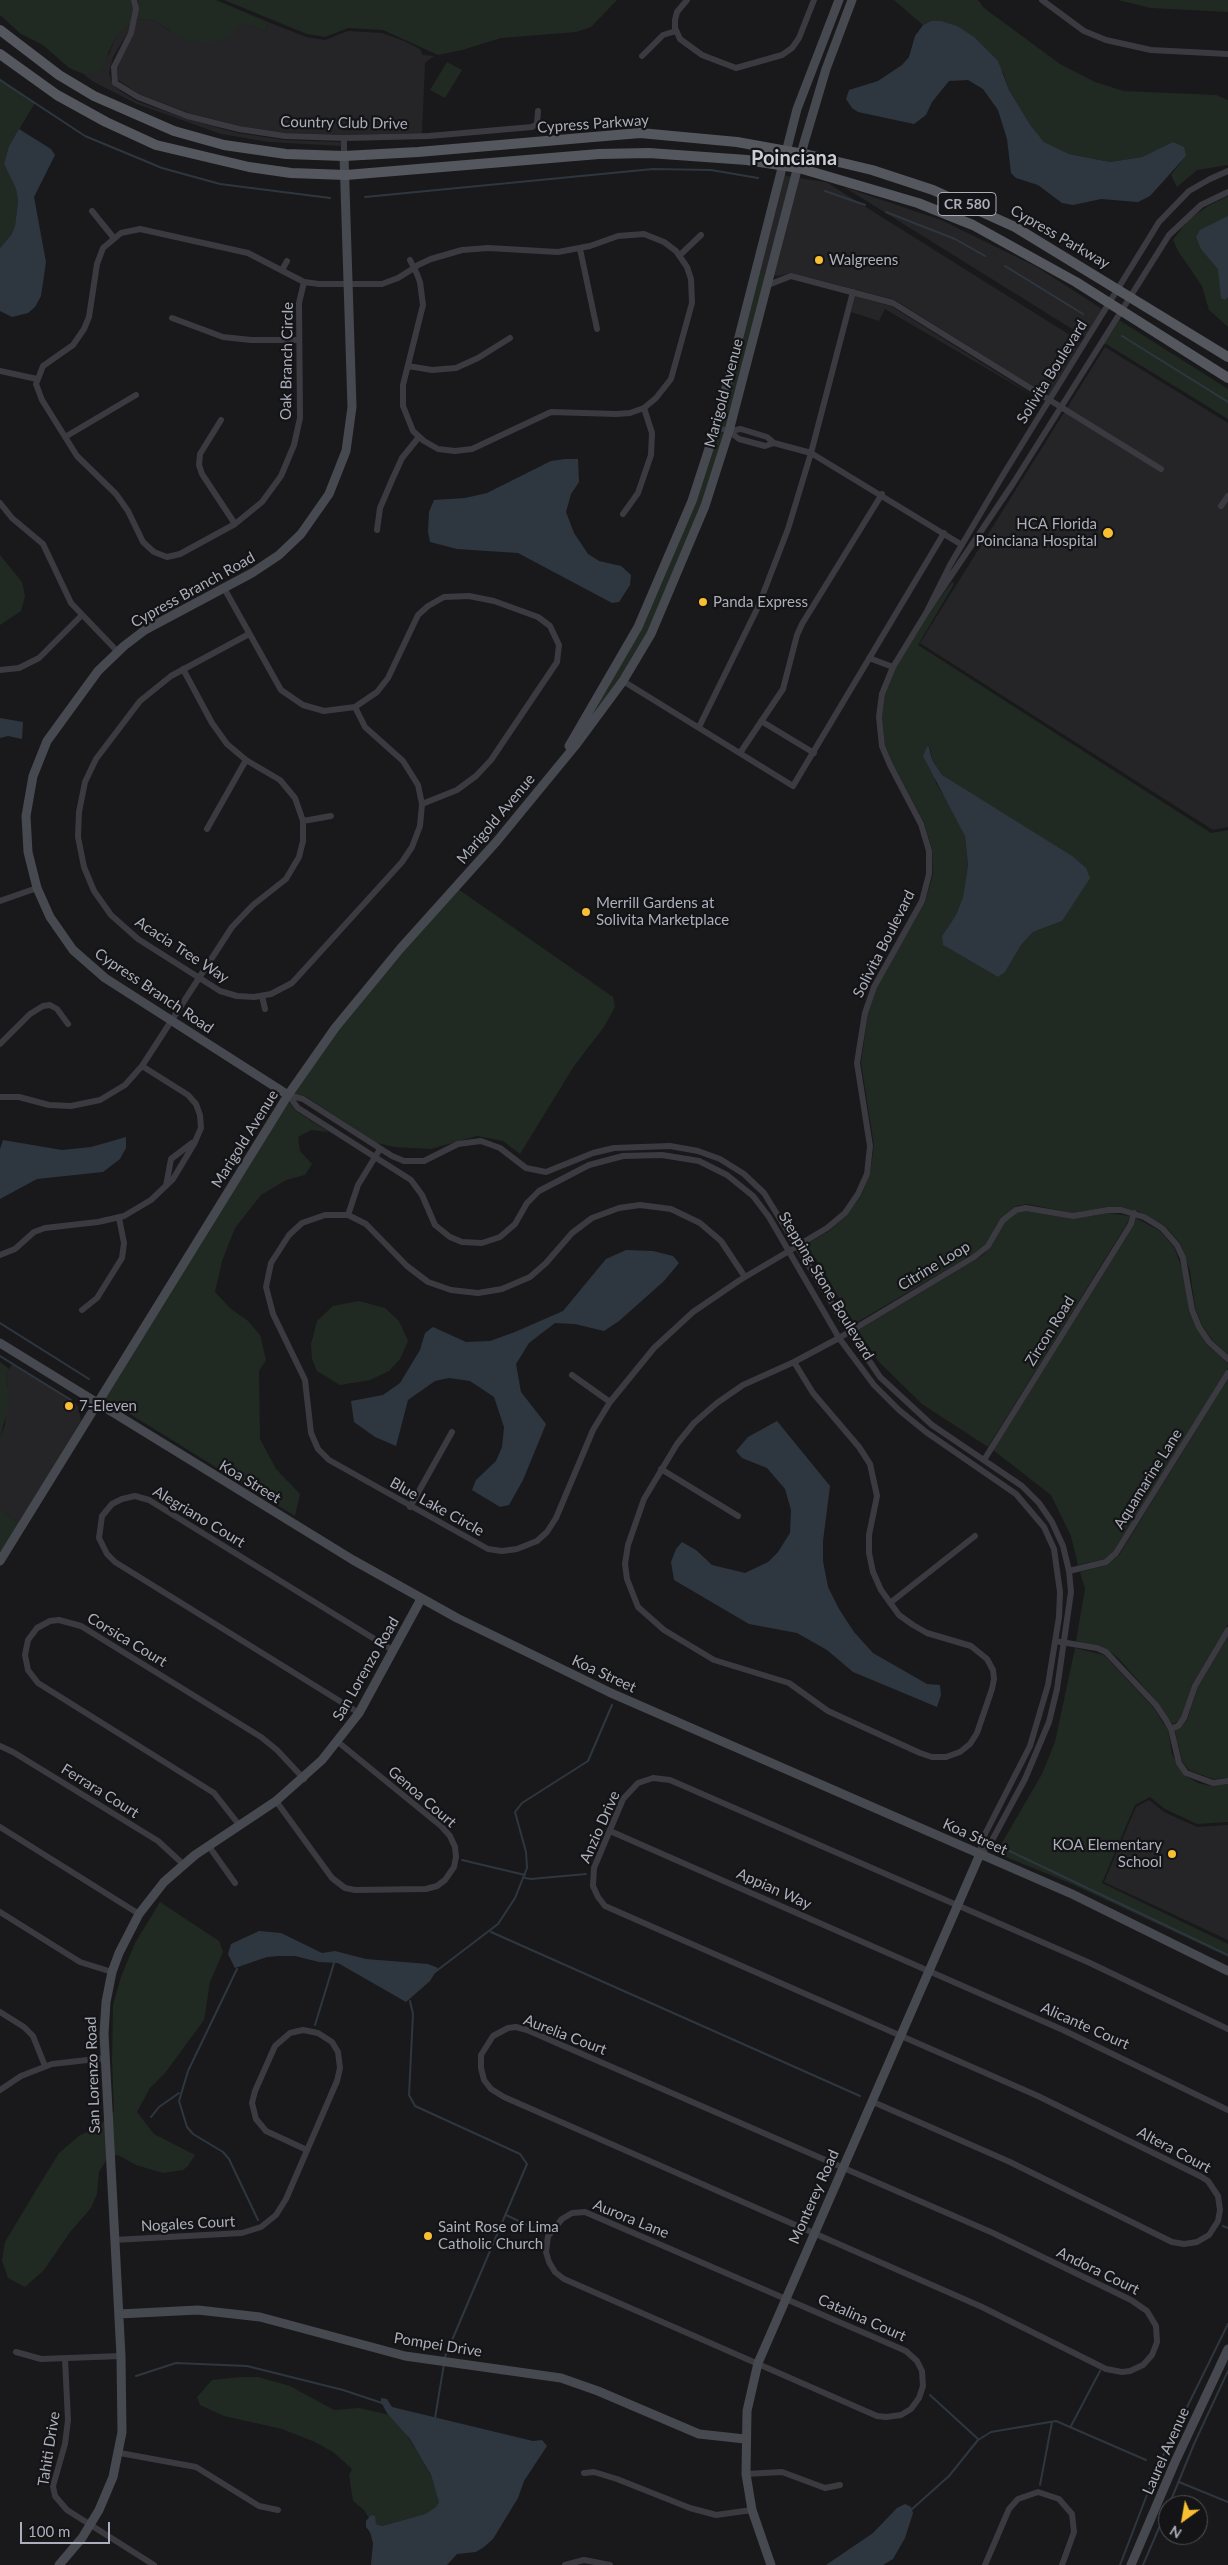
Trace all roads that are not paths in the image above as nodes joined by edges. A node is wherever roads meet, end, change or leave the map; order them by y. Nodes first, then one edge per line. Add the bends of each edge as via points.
1 (134, 0) edge
2 (687, 0) edge
3 (814, 0) edge
4 (839, 0) edge
5 (852, 0) edge
6 (1042, 0) edge
7 (0, 30) edge
8 (676, 31) junction
9 (0, 54) edge
10 (1228, 54) edge
11 (642, 56) dead end
12 (538, 111) dead end
13 (344, 138) junction
14 (786, 151) junction
15 (802, 154) junction
16 (344, 156) junction
17 (784, 165) junction
18 (799, 168) junction
19 (1228, 172) edge
20 (346, 175) junction
21 (1228, 192) edge
22 (92, 211) dead end
23 (700, 235) dead end
24 (113, 237) junction
25 (580, 249) junction
26 (680, 255) junction
27 (410, 260) dead end
28 (287, 261) dead end
29 (414, 268) junction
30 (282, 270) junction
31 (304, 282) junction
32 (349, 284) junction
33 (768, 285) junction
34 (1118, 288) junction
35 (853, 292) junction
36 (1130, 295) junction
37 (1109, 303) junction
38 (1121, 310) junction
39 (172, 318) dead end
40 (597, 329) dead end
41 (510, 338) dead end
42 (299, 340) junction
43 (1228, 356) edge
44 (408, 366) junction
45 (0, 371) edge
46 (1228, 378) edge
47 (37, 379) junction
48 (136, 394) dead end
49 (1049, 401) junction
50 (644, 408) junction
51 (1060, 408) junction
52 (221, 420) dead end
53 (716, 427) junction
54 (729, 431) junction
55 (65, 437) junction
56 (419, 437) junction
57 (774, 443) junction
58 (811, 453) junction
59 (1161, 469) dead end
60 (882, 494) junction
61 (1228, 496) edge
62 (0, 504) edge
63 (1221, 506) dead end
64 (623, 514) dead end
65 (235, 524) junction
66 (377, 530) dead end
67 (944, 533) junction
68 (962, 545) junction
69 (224, 588) junction
70 (926, 613) junction
71 (82, 615) junction
72 (249, 634) junction
73 (117, 652) junction
74 (869, 658) junction
75 (893, 667) junction
76 (183, 669) junction
77 (0, 670) edge
78 (623, 681) junction
79 (355, 707) junction
80 (762, 721) junction
81 (699, 727) junction
82 (740, 753) junction
83 (814, 753) junction
84 (246, 760) junction
85 (560, 764) junction
86 (422, 804) junction
87 (331, 816) dead end
88 (303, 821) junction
89 (207, 829) dead end
90 (37, 888) junction
91 (0, 901) edge
92 (199, 978) junction
93 (262, 996) junction
94 (265, 1010) dead end
95 (172, 1020) junction
96 (68, 1024) dead end
97 (0, 1044) edge
98 (142, 1066) junction
99 (288, 1095) junction
100 (0, 1097) edge
101 (197, 1138) junction
102 (380, 1149) junction
103 (375, 1157) junction
104 (164, 1189) junction
105 (1134, 1214) junction
106 (348, 1215) junction
107 (119, 1218) junction
108 (798, 1246) junction
109 (789, 1251) junction
110 (4, 1257) edge
111 (745, 1277) junction
112 (82, 1310) dead end
113 (849, 1331) junction
114 (840, 1338) junction
115 (0, 1344) edge
116 (1228, 1359) edge
117 (794, 1362) junction
118 (1228, 1374) edge
119 (572, 1376) dead end
120 (610, 1402) junction
121 (97, 1403) junction
122 (452, 1432) dead end
123 (984, 1460) junction
124 (661, 1469) junction
125 (410, 1507) junction
126 (738, 1516) dead end
127 (975, 1536) dead end
128 (0, 1561) edge
129 (1069, 1571) junction
130 (421, 1599) junction
131 (890, 1603) junction
132 (1228, 1630) edge
133 (1055, 1640) junction
134 (1064, 1642) junction
135 (394, 1651) junction
136 (359, 1713) junction
137 (1171, 1729) junction
138 (338, 1742) junction
139 (0, 1746) edge
140 (304, 1779) junction
141 (1228, 1781) edge
142 (276, 1801) junction
143 (240, 1826) junction
144 (0, 1827) edge
145 (610, 1831) junction
146 (208, 1845) junction
147 (980, 1854) junction
148 (183, 1864) junction
149 (235, 1883) dead end
150 (957, 1905) junction
151 (0, 1912) edge
152 (139, 1914) junction
153 (928, 1970) junction
154 (1228, 1971) edge
155 (112, 1972) junction
156 (0, 2012) edge
157 (1228, 2029) edge
158 (900, 2036) junction
159 (105, 2058) junction
160 (45, 2066) junction
161 (0, 2090) edge
162 (871, 2101) junction
163 (1228, 2110) edge
164 (307, 2150) junction
165 (843, 2167) junction
166 (814, 2232) junction
167 (114, 2240) junction
168 (785, 2298) junction
169 (119, 2314) junction
170 (1228, 2349) edge
171 (16, 2352) dead end
172 (121, 2356) junction
173 (65, 2359) junction
174 (758, 2363) junction
175 (745, 2439) junction
176 (120, 2453) junction
177 (584, 2472) dead end
178 (746, 2474) junction
179 (840, 2485) dead end
180 (278, 2510) dead end
181 (752, 2510) junction
182 (91, 2525) junction
183 (59, 2565) edge
184 (154, 2565) edge
185 (565, 2565) edge
186 (610, 2565) edge
187 (771, 2565) edge
188 (985, 2565) edge
189 (1062, 2565) edge
190 (1131, 2565) edge

1 - 13 street, Country Club Drive via 136,9 131,33 114,67 115,83 124,89 187,116 239,129 286,136
2 - 8 street via 676,16
3 - 8 street via 792,48 782,55 743,67 730,67 702,54 683,42
4 - 14 main road, Marigold Avenue via 797,109
5 - 15 main road, Marigold Avenue via 826,69
6 - 10 street via 1084,31 1106,40 1151,50
7 - 16 main road, Cypress Parkway via 94,96 174,131 224,145 286,154
8 - 11 street via 663,35
9 - 20 main road, Cypress Parkway via 57,95 156,145 249,167 291,173
12 - 13 street, Country Club Drive via 537,124 532,127 429,136
13 - 16 street
14 - 15 main road, Cypress Parkway
14 - 16 main road, Cypress Parkway via 737,142 640,133
14 - 17 main road, Marigold Avenue
15 - 18 main road, Marigold Avenue
15 - 34 main road, Cypress Parkway / CR 580 via 872,170 968,204 1041,241
16 - 20 main road, Cypress Branch Road
17 - 18 main road, Cypress Parkway
17 - 20 main road, Cypress Parkway via 700,155 599,154
17 - 53 main road, Marigold Avenue
18 - 33 main road, Marigold Avenue
18 - 37 main road, Cypress Parkway / CR 580 via 918,203 973,225 1029,254
19 - 34 street, Solivita Boulevard via 1196,187 1167,211
20 - 32 main road, Cypress Branch Road
21 - 36 street, Solivita Boulevard via 1200,206 1178,224
22 - 24 street
23 - 26 street
24 - 30 street, Oak Branch Circle via 132,230 145,230 248,254
24 - 47 street via 103,248 99,259 84,329 73,345 47,362
25 - 26 street, Oak Branch Circle via 618,236 639,234 664,242
25 - 29 street, Oak Branch Circle via 548,252 470,248 447,253
25 - 40 street
26 - 50 street via 691,279 692,303 671,378 662,393
27 - 29 street
28 - 30 street
29 - 32 street, Oak Branch Circle via 390,282
29 - 44 street via 420,282 423,305
30 - 31 street, Oak Branch Circle
31 - 32 street, Oak Branch Circle
31 - 42 street, Oak Branch Circle via 299,303
32 - 69 main road, Cypress Branch Road via 351,420 346,451 332,487 317,514 288,548 260,569
33 - 35 street via 791,276
33 - 54 main road, Marigold Avenue
34 - 36 main road, Cypress Parkway / CR 580
34 - 37 street, Solivita Boulevard
35 - 49 street via 893,303
35 - 58 street
36 - 38 street, Solivita Boulevard
36 - 43 main road, Cypress Parkway / CR 580
37 - 38 main road, Cypress Parkway / CR 580
37 - 49 street, Solivita Boulevard
38 - 46 main road, Cypress Parkway / CR 580
38 - 51 street, Solivita Boulevard
39 - 42 street via 223,337
41 - 44 street via 456,368 432,370
42 - 65 street, Oak Branch Circle via 300,418 291,454 282,476 267,496
44 - 56 street via 402,392 403,406
45 - 47 street
47 - 55 street, Oak Branch Circle via 39,395
48 - 55 street
49 - 51 street
49 - 68 street, Solivita Boulevard
50 - 56 street via 616,414 552,412 464,450 438,449
50 - 64 street via 652,433 651,455 638,493
51 - 59 street
51 - 70 street, Solivita Boulevard
52 - 65 street via 200,454 199,465
53 - 54 street
53 - 85 main road, Marigold Avenue via 692,501 662,576 610,679
54 - 57 street via 741,429 767,436
54 - 57 street via 739,439 765,446
54 - 78 main road, Marigold Avenue via 705,506 675,581 652,634
55 - 65 street, Oak Branch Circle via 80,460 120,500 143,542 154,552 167,557 180,554
56 - 66 street via 395,473 380,508
57 - 58 street
58 - 60 street
58 - 81 street via 788,529 758,607
60 - 67 street
60 - 80 street via 802,624 783,689
61 - 63 street
62 - 71 street via 43,544 68,598
67 - 68 street
67 - 74 street
68 - 70 street, Solivita Boulevard
69 - 72 street
69 - 73 main road, Cypress Branch Road via 145,630
70 - 75 street, Solivita Boulevard
71 - 73 street
71 - 77 street via 39,658 19,668
72 - 76 street, Acacia Tree Way
72 - 79 street via 276,684 291,698 303,706 324,711
73 - 90 main road, Cypress Branch Road via 90,679 59,722 35,770 26,827
74 - 75 street
74 - 83 street
75 - 108 street, Solivita Boulevard via 881,702 882,746 921,824 929,851 929,874 922,901 874,987 865,1013 857,1063 870,1146 867,1174 845,1213
76 - 84 street via 216,729
76 - 92 street, Acacia Tree Way via 162,681 140,701 100,752 83,790 78,829 89,880 111,915 138,939
78 - 81 street
78 - 85 main road, Marigold Avenue via 592,726
79 - 86 street, Acacia Tree Way via 365,727 409,769 418,785
79 - 86 street via 384,684 415,620 422,610 440,599 457,596 494,601 527,612 550,626 559,645 557,662 491,760 457,790
80 - 82 street
80 - 83 street
81 - 82 street
82 - 83 street via 793,786
84 - 88 street via 285,785
84 - 89 street
85 - 99 main road, Marigold Avenue via 497,842 347,1011
86 - 93 street, Acacia Tree Way via 420,826 402,862 297,978 284,988
87 - 88 street
88 - 92 street via 301,852 292,871 237,921
90 - 91 street
90 - 95 main road, Cypress Branch Road via 57,929 84,961
92 - 93 street, Acacia Tree Way via 229,994
92 - 95 street
93 - 94 street
95 - 98 street
95 - 99 main road, Cypress Branch Road
96 - 97 street via 57,1009 43,1006 23,1020
98 - 100 street via 119,1090 86,1104 56,1106 19,1097
98 - 101 street via 192,1099 201,1121
99 - 102 street, Stepping Stone Boulevard via 303,1099
99 - 103 street, Stepping Stone Boulevard via 298,1108
99 - 121 main road, Marigold Avenue
101 - 104 street via 178,1173
101 - 104 street via 171,1159
102 - 103 street
102 - 108 street, Stepping Stone Boulevard via 398,1159 414,1162 432,1159 463,1143 486,1142 504,1150 522,1166 541,1172 555,1170 592,1153 621,1147 660,1145 688,1148 726,1162 754,1183 772,1204
103 - 106 street via 358,1185
103 - 109 street, Stepping Stone Boulevard via 415,1185 440,1230 456,1240 474,1243 487,1242 505,1234 534,1195 589,1165 630,1156 662,1155 690,1159 720,1171 747,1190 764,1210
104 - 107 street via 145,1205
105 - 113 street, Citrine Loop via 1108,1210 1073,1216 1026,1208 1016,1210 1003,1220 982,1252
105 - 116 street, Citrine Loop via 1158,1224 1177,1245 1187,1272 1190,1302 1199,1327 1209,1342
105 - 123 street, Zircon Road via 1131,1224
106 - 111 street, Blue Lake Circle via 372,1228 421,1278 460,1292 487,1292 517,1284 540,1268 585,1222 610,1211 640,1205 672,1209 700,1223 721,1241
106 - 125 street, Blue Lake Circle via 332,1213 317,1216 295,1228 271,1263 266,1278 266,1296 305,1380 309,1428 318,1449 335,1465
107 - 110 street via 45,1228 34,1232
107 - 112 street via 124,1243 122,1258 97,1298
108 - 109 street, Blue Lake Circle
108 - 113 street, Stepping Stone Boulevard
109 - 111 street, Blue Lake Circle
109 - 114 street, Stepping Stone Boulevard
111 - 120 street, Blue Lake Circle via 674,1329
113 - 114 street, Citrine Loop
113 - 123 street, Stepping Stone Boulevard via 868,1361 905,1401 932,1425
114 - 117 street, Citrine Loop
114 - 133 street, Stepping Stone Boulevard via 874,1385 899,1410 1016,1494 1032,1510 1054,1549 1059,1571
115 - 121 main road, Koa Street
117 - 124 street, Citrine Loop via 743,1384 717,1402 694,1423
117 - 131 street, Citrine Loop via 813,1393 870,1464 877,1496 869,1535 869,1553 873,1572
118 - 129 street, Aquamarine Lane via 1116,1553 1106,1562
119 - 120 street
120 - 125 street, Blue Lake Circle via 583,1449 552,1525 531,1544 510,1551 488,1549
121 - 128 main road, Marigold Avenue
121 - 130 main road, Koa Street
122 - 125 street
123 - 129 street, Stepping Stone Boulevard via 1022,1486 1039,1503 1056,1530
124 - 126 street
124 - 131 street, Citrine Loop via 640,1508 626,1555 628,1586 644,1614 714,1660 789,1684 828,1711 920,1753 946,1757 960,1752 976,1733 992,1689 992,1670 980,1651 927,1633 899,1615
127 - 131 street
129 - 134 street, Stepping Stone Boulevard via 1071,1592
130 - 135 main road, San Lorenzo Road
130 - 147 main road, Koa Street via 609,1692
132 - 137 street via 1195,1686 1184,1718
133 - 134 street
133 - 147 street, Stepping Stone Boulevard via 1048,1685 1030,1746 982,1840
134 - 137 street via 1106,1652 1156,1705
134 - 147 street, Stepping Stone Boulevard via 1057,1688 1039,1749 988,1846
135 - 136 main road, San Lorenzo Road
135 - 136 street, Alegriano Court via 149,1500 135,1496 122,1499 112,1504 102,1516 99,1538 112,1560
136 - 138 main road, San Lorenzo Road
137 - 141 street via 1175,1753 1186,1773 1212,1783
138 - 140 main road, San Lorenzo Road
138 - 142 street, Genoa Court via 450,1836 456,1846 456,1857 454,1867 445,1880 426,1889 345,1888 332,1878
139 - 148 street, Ferrara Court via 158,1841
140 - 142 main road, San Lorenzo Road
140 - 143 street, Corsica Court via 277,1750 256,1734 80,1626 59,1620 37,1628 28,1640 25,1655 28,1670 35,1679 214,1793
142 - 143 main road, San Lorenzo Road
143 - 146 main road, San Lorenzo Road
144 - 152 street
145 - 150 street, Anzio Drive via 623,1799 632,1788 645,1779 665,1778
145 - 153 street, Appian Way
145 - 158 street, Anzio Drive via 593,1877 595,1892 605,1906
146 - 148 main road, San Lorenzo Road
146 - 149 street
147 - 150 main road, Monterey Road
147 - 154 main road, Koa Street via 1070,1893
148 - 152 main road, San Lorenzo Road
150 - 153 main road, Monterey Road
150 - 157 street
151 - 155 street via 80,1962
152 - 155 main road, San Lorenzo Road
153 - 158 main road, Monterey Road
153 - 163 street, Alicante Court via 1112,2052
155 - 159 main road, San Lorenzo Road via 104,2019
156 - 160 street via 33,2036
158 - 162 main road, Monterey Road
158 - 162 street, Altera Court via 1038,2096 1200,2176 1218,2196 1220,2214 1217,2225 1197,2242 1172,2242 1010,2162
159 - 160 street
159 - 167 main road, San Lorenzo Road
160 - 161 street
162 - 165 main road, Monterey Road
164 - 164 street, Nogales Court via 337,2081 340,2064 338,2052 328,2039 318,2032 303,2030 290,2033 275,2046 252,2103 256,2119 266,2131
164 - 167 street, Nogales Court via 282,2207 272,2219 254,2230 236,2234
165 - 166 main road, Monterey Road
165 - 166 street, Andora Court via 993,2233 1138,2304 1147,2311 1156,2326 1158,2336 1154,2350 1146,2363 1135,2370 1106,2369 982,2307
165 - 166 street, Aurelia Court via 527,2030 502,2030 482,2051 482,2074 496,2093
166 - 168 main road, Monterey Road
167 - 169 main road, San Lorenzo Road
168 - 174 main road, Monterey Road
168 - 174 street, Catalina Court via 910,2353 922,2371 921,2394 904,2414 881,2417
168 - 174 street, Aurora Lane via 591,2214 579,2212 566,2216 557,2222 548,2236 546,2252 549,2262 564,2279
169 - 172 main road, San Lorenzo Road
169 - 175 main road, Pompei Drive via 198,2310 249,2315 396,2354 566,2379 699,2434
170 - 190 main road, Laurel Avenue via 1174,2462
171 - 173 street via 37,2359
172 - 173 street
172 - 176 main road, San Lorenzo Road via 124,2412
173 - 182 street, Tahiti Drive via 67,2428 53,2489 62,2507
174 - 175 main road, Monterey Road via 747,2411
175 - 178 main road, Monterey Road
176 - 180 street via 196,2467 259,2506
176 - 182 main road, San Lorenzo Road via 110,2488
177 - 181 street via 617,2479 716,2515
178 - 179 street via 782,2472 825,2488
178 - 181 main road, Monterey Road
181 - 187 main road, Monterey Road
182 - 183 main road, San Lorenzo Road
182 - 184 street, Tahiti Drive
185 - 186 street via 584,2560
188 - 189 street via 1008,2509 1024,2496 1038,2492 1059,2499 1072,2514 1074,2532

